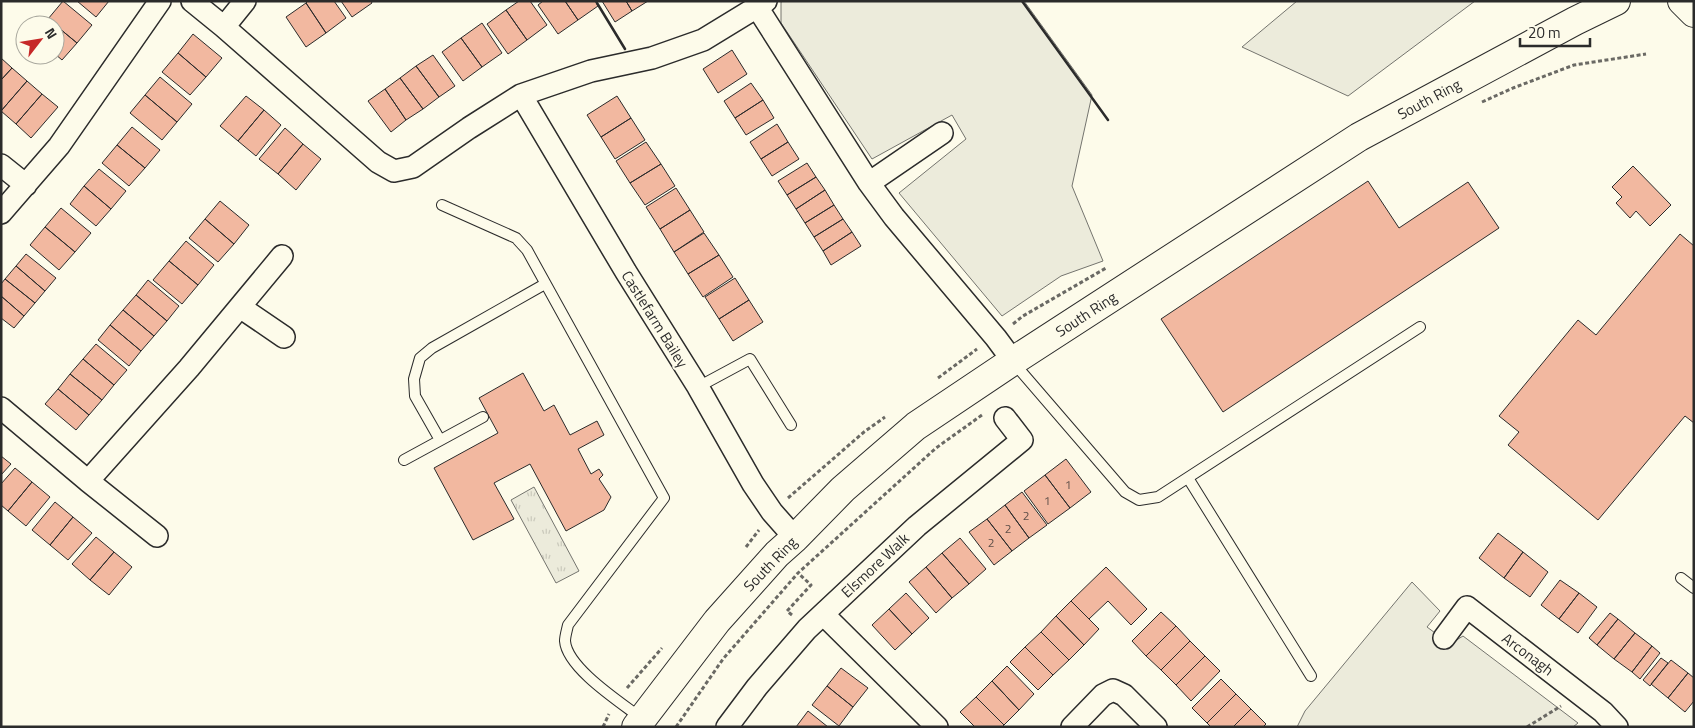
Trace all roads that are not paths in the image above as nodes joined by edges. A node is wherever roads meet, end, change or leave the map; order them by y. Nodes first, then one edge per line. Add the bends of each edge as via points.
1 (160, 1) edge
2 (192, 1) edge
3 (245, 1) edge
4 (1616, 1) edge
5 (1682, 1) edge
6 (761, 4) edge
7 (1694, 13) edge
8 (224, 27) junction
9 (521, 96) junction
10 (942, 133) dead end
11 (1, 165) edge
12 (869, 183) junction
13 (26, 185) junction
14 (442, 205) dead end
15 (1, 214) edge
16 (282, 256) dead end
17 (545, 284) junction
18 (240, 307) junction
19 (1420, 327) dead end
20 (284, 337) dead end
21 (1012, 361) junction
22 (698, 387) junction
23 (1, 408) edge
24 (995, 416) road end
25 (483, 417) dead end
26 (791, 425) dead end
27 (440, 440) junction
28 (404, 460) dead end
29 (1188, 478) junction
30 (88, 481) junction
31 (158, 536) dead end
32 (786, 546) junction
33 (1681, 578) dead end
34 (1694, 588) edge
35 (823, 614) junction
36 (1444, 638) dead end
37 (1311, 676) dead end
38 (639, 723) edge
39 (727, 727) edge
40 (937, 727) edge
41 (1072, 727) edge
42 (1156, 727) edge
43 (1618, 727) edge

1 - 13 street via 59,146
2 - 8 street
3 - 8 street
4 - 21 main road, South Ring via 1359,137
5 - 7 main road
6 - 9 street via 703,40 652,58 591,71
6 - 12 street
8 - 9 street via 378,162 394,171 413,167
9 - 22 street, Castlefarm Bailey
10 - 12 street
11 - 13 street
12 - 21 street
13 - 15 street
14 - 17 lane via 516,238 527,250
16 - 18 street
17 - 27 lane via 420,358 414,379 416,396
17 - 38 lane via 664,498 568,626 565,640 575,665
18 - 20 street
18 - 30 street
19 - 29 lane
21 - 29 lane via 1124,492 1139,500 1158,497
21 - 32 main road, South Ring via 916,426 843,489
22 - 26 lane via 750,359
22 - 32 street, Castlefarm Bailey via 772,512
23 - 30 street
24 - 35 street, Elsmore Walk via 1022,440 917,526
25 - 27 lane
27 - 28 lane
29 - 37 lane
30 - 31 street
32 - 38 main road, South Ring via 717,621
33 - 34 lane
35 - 39 street, Elsmore Walk via 757,687
35 - 40 street
36 - 43 street, Arconagh via 1468,607
41 - 42 street via 1103,695 1113,690 1124,695

